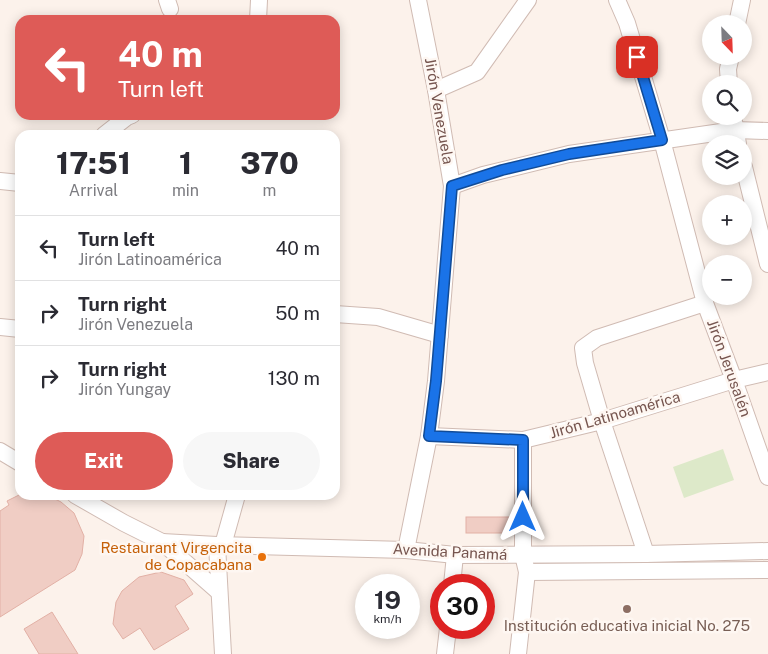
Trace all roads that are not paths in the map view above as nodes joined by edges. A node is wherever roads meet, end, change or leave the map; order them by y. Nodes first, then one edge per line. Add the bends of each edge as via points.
1 (259, 0) edge
2 (418, 0) edge
3 (528, 0) edge
4 (617, 0) edge
5 (742, 0) edge
6 (258, 15) edge
7 (739, 15) edge
8 (436, 90) junction
9 (122, 120) edge
10 (110, 130) edge
11 (736, 130) edge
12 (768, 131) edge
13 (662, 140) junction
14 (0, 181) edge
15 (15, 182) edge
16 (748, 185) edge
17 (452, 186) junction
18 (768, 264) edge
19 (702, 293) edge
20 (702, 305) edge
21 (705, 305) edge
22 (340, 314) edge
23 (0, 326) edge
24 (15, 328) edge
25 (440, 336) junction
26 (768, 372) edge
27 (734, 380) junction
28 (602, 421) junction
29 (429, 436) junction
30 (523, 440) junction
31 (0, 451) edge
32 (15, 460) edge
33 (768, 477) edge
34 (84, 500) edge
35 (234, 500) edge
36 (162, 542) junction
37 (220, 545) junction
38 (406, 550) junction
39 (768, 551) edge
40 (646, 554) junction
41 (454, 555) junction
42 (523, 555) junction
43 (768, 570) edge
44 (527, 572) junction
45 (453, 574) edge
46 (220, 592) junction
47 (447, 639) edge
48 (224, 654) edge
49 (445, 654) edge
50 (518, 654) edge

1 - 6 street
2 - 8 street, Jirón Venezuela
3 - 8 street via 478,72
4 - 13 street, Jirón Jerusalén via 627,22
5 - 7 street
8 - 17 street, Jirón Venezuela
9 - 10 street
11 - 12 street
11 - 13 street
13 - 17 street via 569,154
13 - 19 street, Jirón Jerusalén
14 - 15 street
16 - 18 street
17 - 25 street, Jirón Venezuela
20 - 28 street via 597,338 583,348
21 - 27 street, Jirón Jerusalén
22 - 25 street via 378,317
23 - 24 street
25 - 29 street, Jirón Venezuela
26 - 27 street, Jirón Latinoamérica
27 - 28 street, Jirón Latinoamérica
27 - 33 street, Jirón Jerusalén
28 - 30 street, Jirón Latinoamérica
28 - 40 street
29 - 30 street, Jirón Latinoamérica
29 - 38 street, Jirón Venezuela
30 - 42 street
31 - 32 street
34 - 36 street
35 - 37 street
36 - 37 street, Avenida Panamá
36 - 46 street
37 - 38 street, Avenida Panamá
37 - 46 street
38 - 41 street, Avenida Panamá
39 - 40 street, Avenida Panamá
40 - 42 street, Avenida Panamá
41 - 42 street, Avenida Panamá
41 - 45 street
42 - 44 street
43 - 44 street, Avenida Panamá
44 - 50 street
46 - 48 street
47 - 49 street

